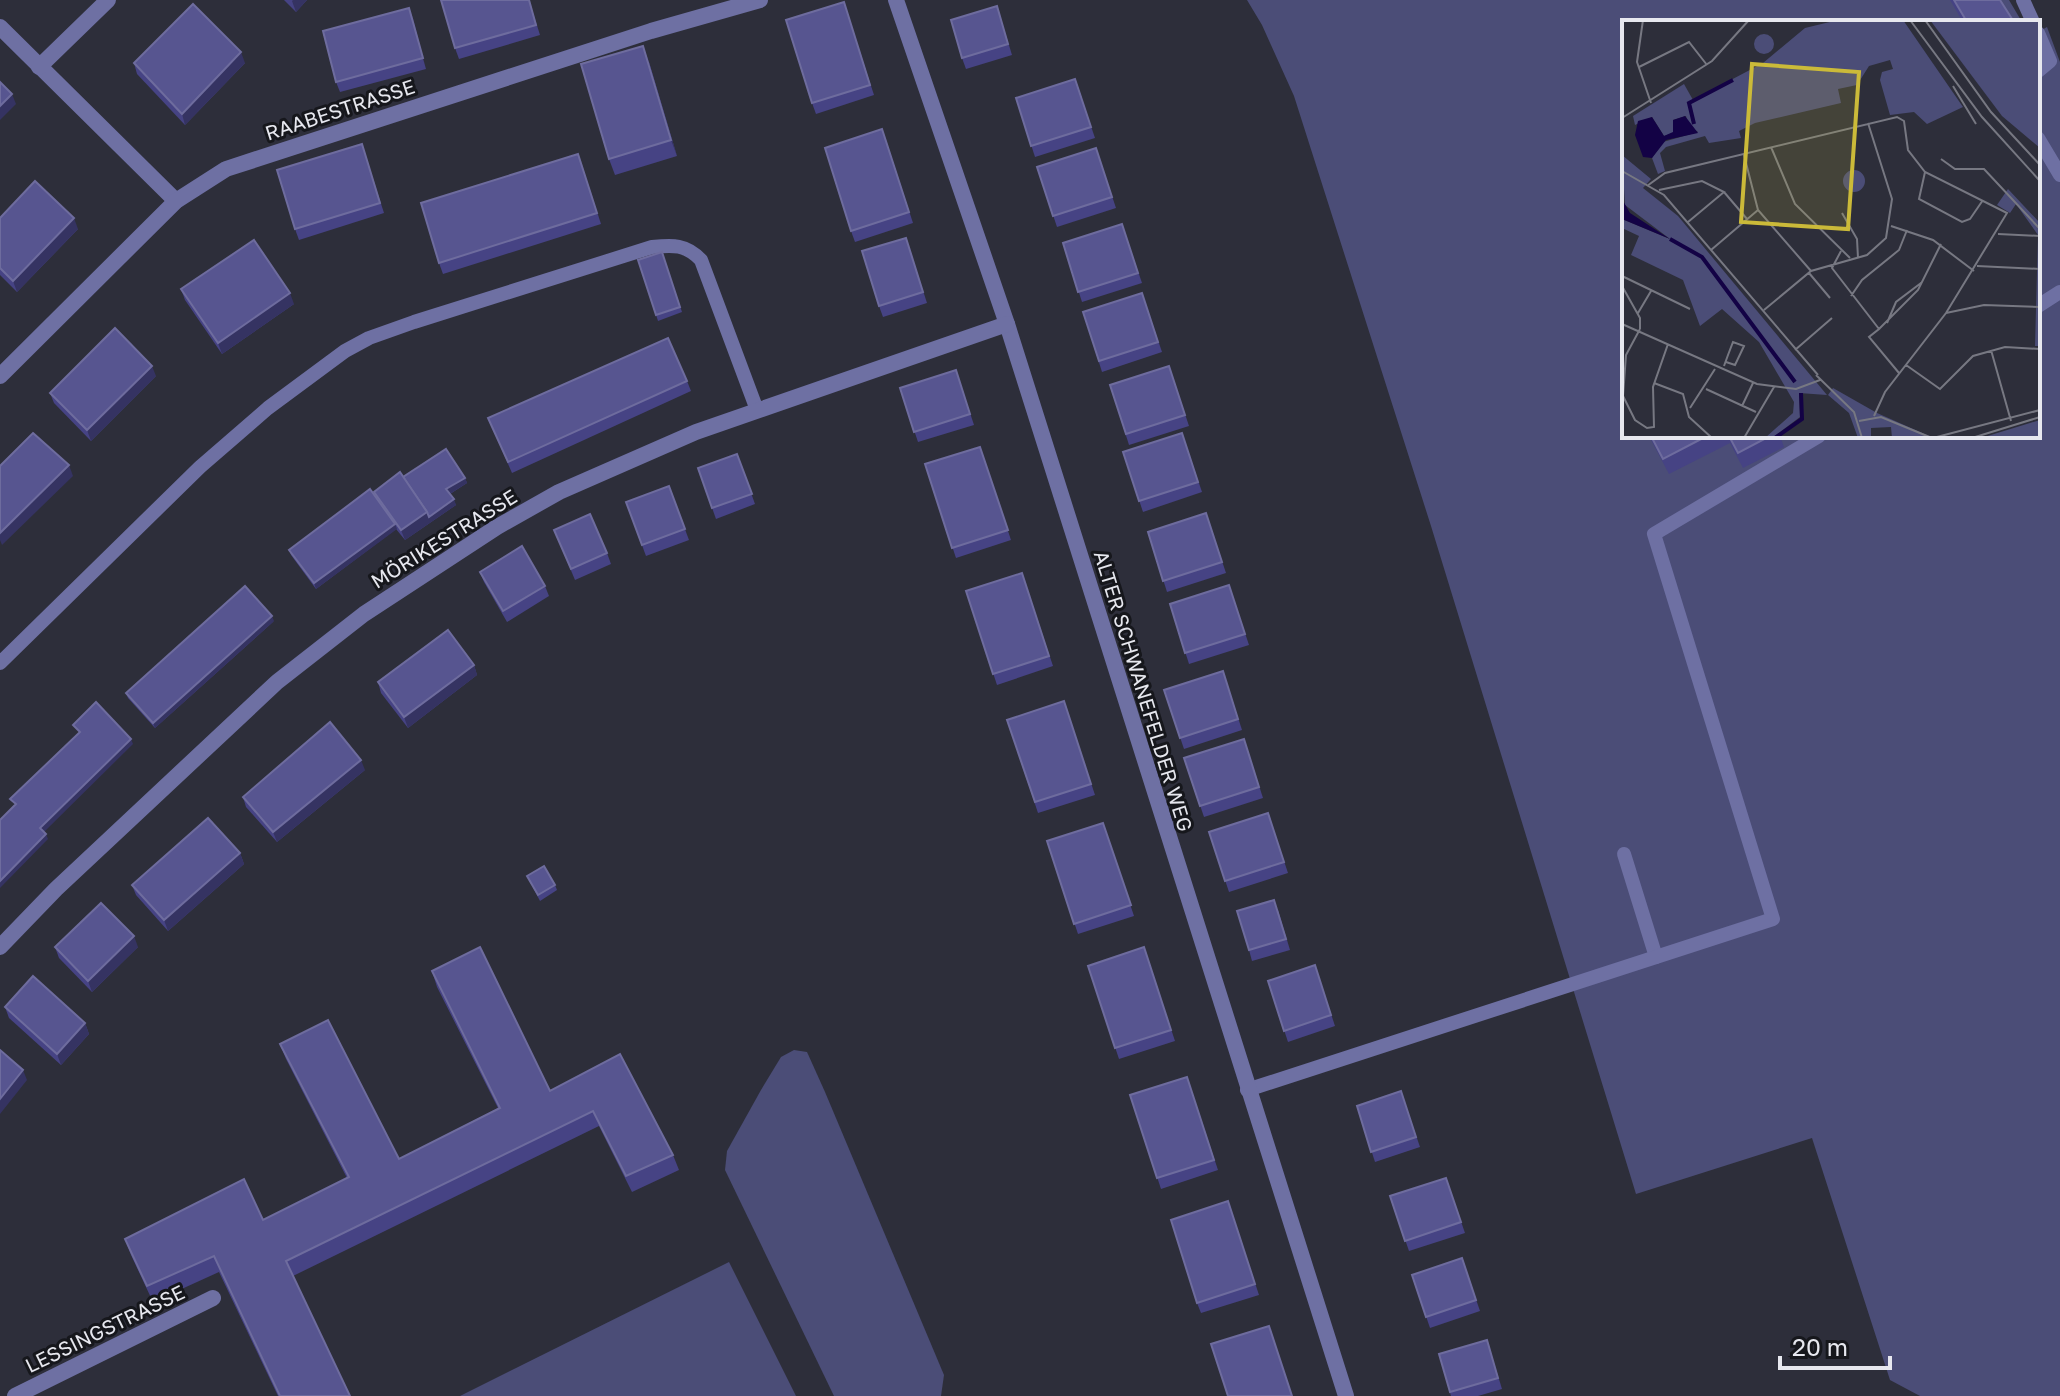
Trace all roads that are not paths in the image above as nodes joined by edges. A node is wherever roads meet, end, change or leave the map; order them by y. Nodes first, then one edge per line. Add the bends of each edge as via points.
1 (108, 0) edge
2 (760, 0) edge
3 (896, 0) edge
4 (2023, 0) edge
5 (2032, 20) edge
6 (0, 27) edge
7 (2040, 38) edge
8 (39, 67) junction
9 (2040, 69) edge
10 (2040, 141) edge
11 (2060, 175) edge
12 (176, 201) junction
13 (2060, 292) edge
14 (2040, 305) edge
15 (1007, 324) junction
16 (0, 376) edge
17 (757, 410) junction
18 (1816, 438) edge
19 (0, 663) edge
20 (1624, 854) dead end
21 (0, 947) edge
22 (1656, 957) junction
23 (1247, 1090) junction
24 (213, 1298) dead end
25 (15, 1396) edge
26 (1346, 1396) edge

1 - 8 street
2 - 12 street, RAABESTRASSE via 226,169
3 - 15 street, ALTER SCHWANEFELDER WEG
4 - 5 lane
6 - 8 street
7 - 9 lane via 2050,61
8 - 12 street
10 - 11 lane
12 - 16 street, RAABESTRASSE
13 - 14 lane
15 - 17 street, MÖRIKESTRASSE
15 - 23 street, ALTER SCHWANEFELDER WEG
17 - 19 lane via 701,260 689,248 652,247 414,322 345,351 268,408 200,467
17 - 21 street, MÖRIKESTRASSE via 559,492 364,614 266,691
18 - 22 lane via 1654,534 1773,919
20 - 22 lane
22 - 23 lane
23 - 26 street, ALTER SCHWANEFELDER WEG
24 - 25 street, LESSINGSTRASSE

